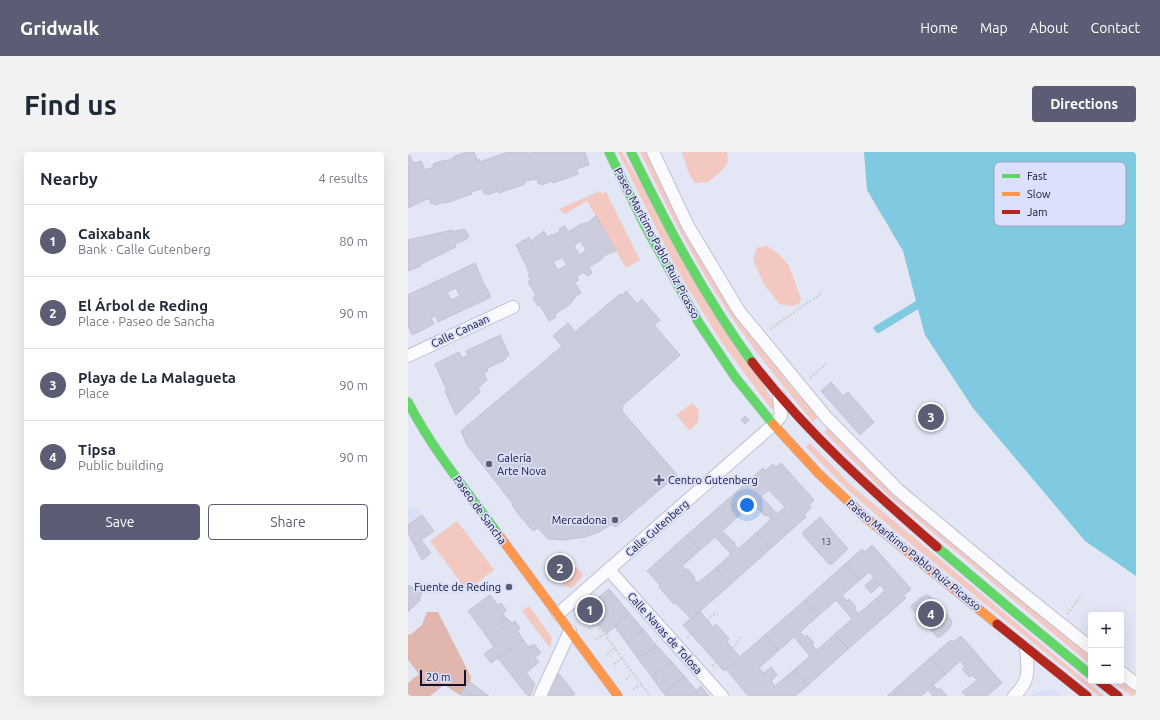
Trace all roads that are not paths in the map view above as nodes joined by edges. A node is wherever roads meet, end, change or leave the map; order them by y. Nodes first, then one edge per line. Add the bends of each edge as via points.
1 (609, 152) edge
2 (631, 152) edge
3 (653, 152) edge
4 (513, 307) dead end
5 (408, 356) edge
6 (779, 394) junction
7 (408, 402) edge
8 (773, 425) junction
9 (609, 570) junction
10 (558, 614) junction
11 (570, 631) junction
12 (1088, 646) edge
13 (1026, 648) junction
14 (1088, 673) edge
15 (1124, 674) edge
16 (1103, 684) edge
17 (1136, 684) edge
18 (540, 696) edge
19 (618, 696) edge
20 (722, 696) edge
21 (1014, 696) edge
22 (1087, 696) edge
23 (1118, 696) edge

1 - 8 main road, Paseo Marítimo Pablo Ruiz Picasso via 645,226 699,323 735,377
2 - 6 main road, Paseo Marítimo Pablo Ruiz Picasso via 662,215 716,310 753,363
3 - 12 street via 688,226 739,311 826,417 898,490
4 - 5 street, Calle Canaan
6 - 8 street via 781,416
6 - 14 main road, Paseo Marítimo Pablo Ruiz Picasso via 811,431 882,500
7 - 10 main road, Paseo de Sancha via 417,420 451,470
8 - 9 street, Calle Gutenberg
8 - 13 main road, Paseo Marítimo Pablo Ruiz Picasso via 819,474 866,518
9 - 10 street, Calle Gutenberg
9 - 20 street, Calle Navas de Tolosa
10 - 11 main road, Paseo de Sancha
11 - 18 street
11 - 19 main road, Paseo de Sancha
13 - 21 street via 1028,672 1021,689
13 - 22 main road, Paseo Marítimo Pablo Ruiz Picasso
15 - 17 street
16 - 23 main road

